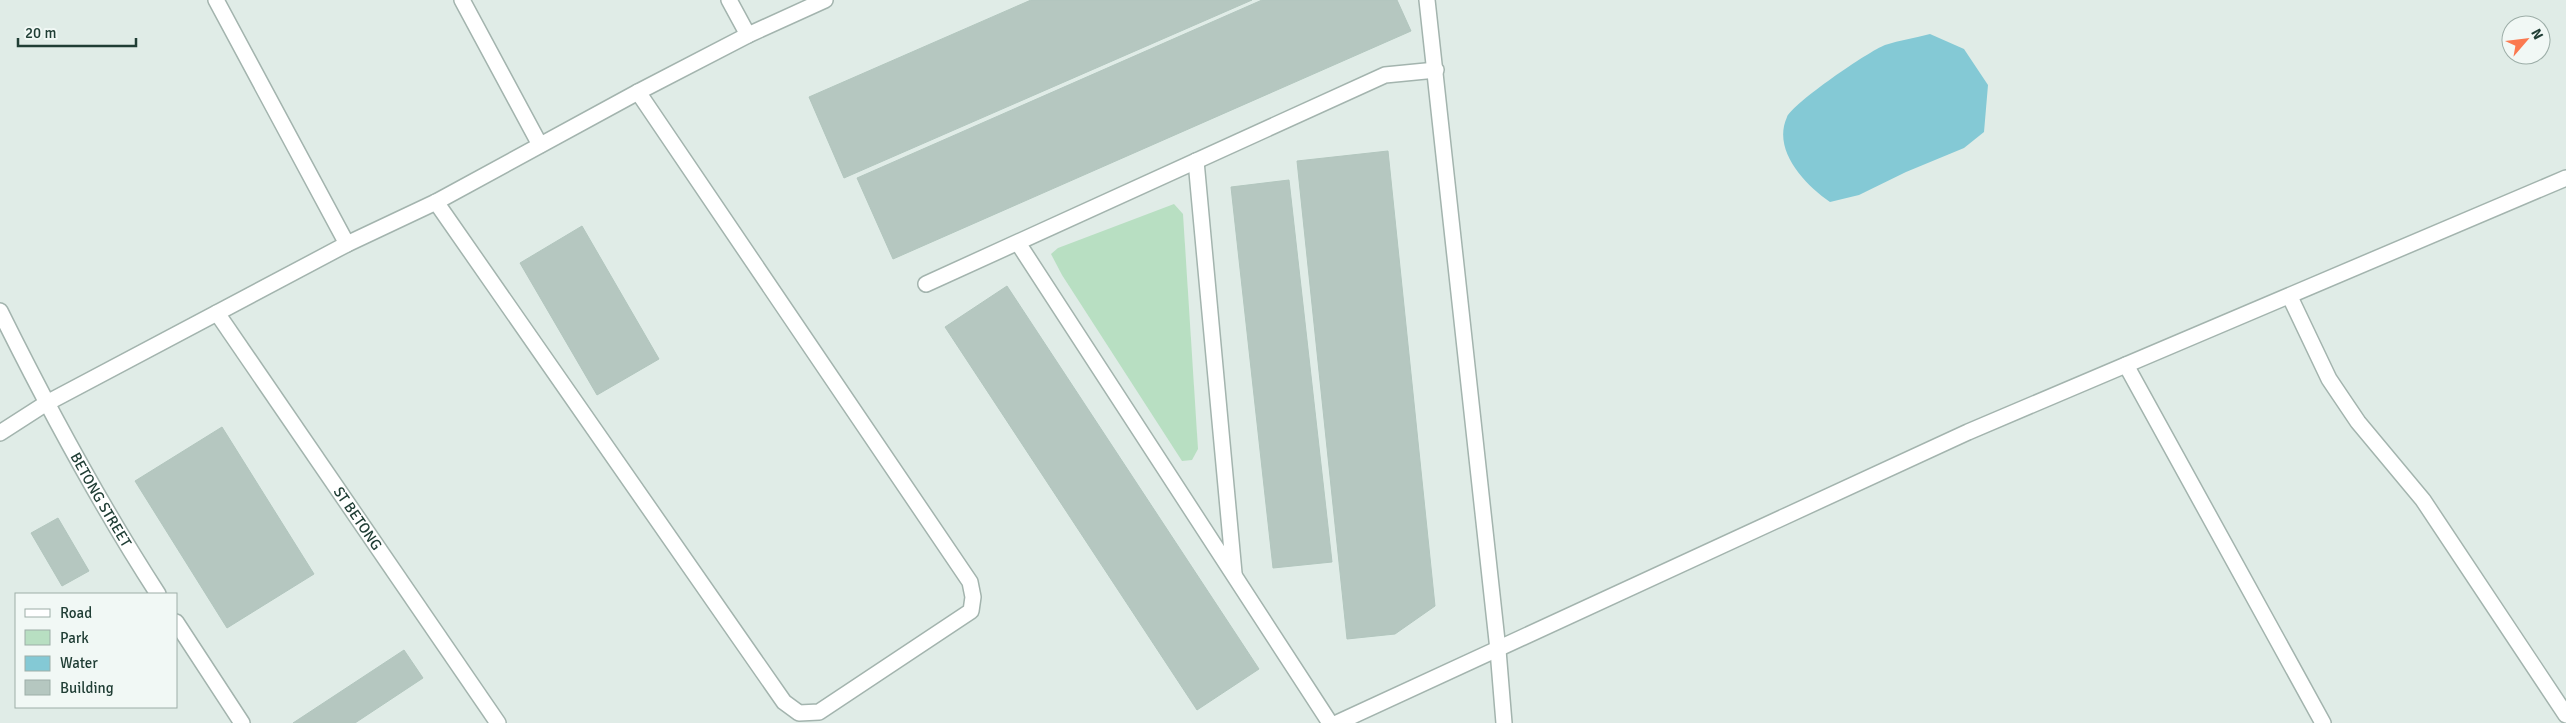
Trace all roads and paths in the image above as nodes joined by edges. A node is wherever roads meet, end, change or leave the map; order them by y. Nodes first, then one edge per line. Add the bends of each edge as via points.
1 (216, 0) edge
2 (462, 0) edge
3 (729, 0) edge
4 (825, 0) edge
5 (1428, 0) edge
6 (748, 35) junction
7 (1436, 70) junction
8 (638, 92) junction
9 (540, 145) junction
10 (1196, 161) junction
11 (2566, 178) edge
12 (436, 202) junction
13 (1018, 243) junction
14 (347, 244) junction
15 (926, 284) dead end
16 (2290, 297) junction
17 (0, 311) edge
18 (217, 313) junction
19 (2126, 365) junction
20 (45, 404) junction
21 (0, 433) edge
22 (1235, 577) junction
23 (157, 593) edge
24 (178, 625) edge
25 (1498, 650) junction
26 (2566, 715) edge
27 (242, 723) edge
28 (498, 723) edge
29 (1330, 723) edge
30 (1337, 723) edge
31 (1504, 723) edge
32 (2323, 723) edge

1 - 14 street
2 - 9 street
3 - 6 street
4 - 6 street
5 - 7 street
6 - 8 street
7 - 10 street via 1385,75
7 - 25 street
8 - 9 street
8 - 12 street via 970,582 971,611 820,712 799,713 784,702
9 - 12 street
10 - 13 street
10 - 22 street
11 - 16 street
12 - 14 street
13 - 15 street
13 - 22 street
14 - 18 street
16 - 19 street
16 - 26 street via 2330,379 2358,422 2423,500
17 - 20 street, BETONG STREET
18 - 20 street
18 - 28 street, ST BETONG
19 - 25 street via 1968,432
19 - 32 street
20 - 21 street
20 - 23 street, BETONG STREET
22 - 29 street
24 - 27 street
25 - 30 street
25 - 31 street

